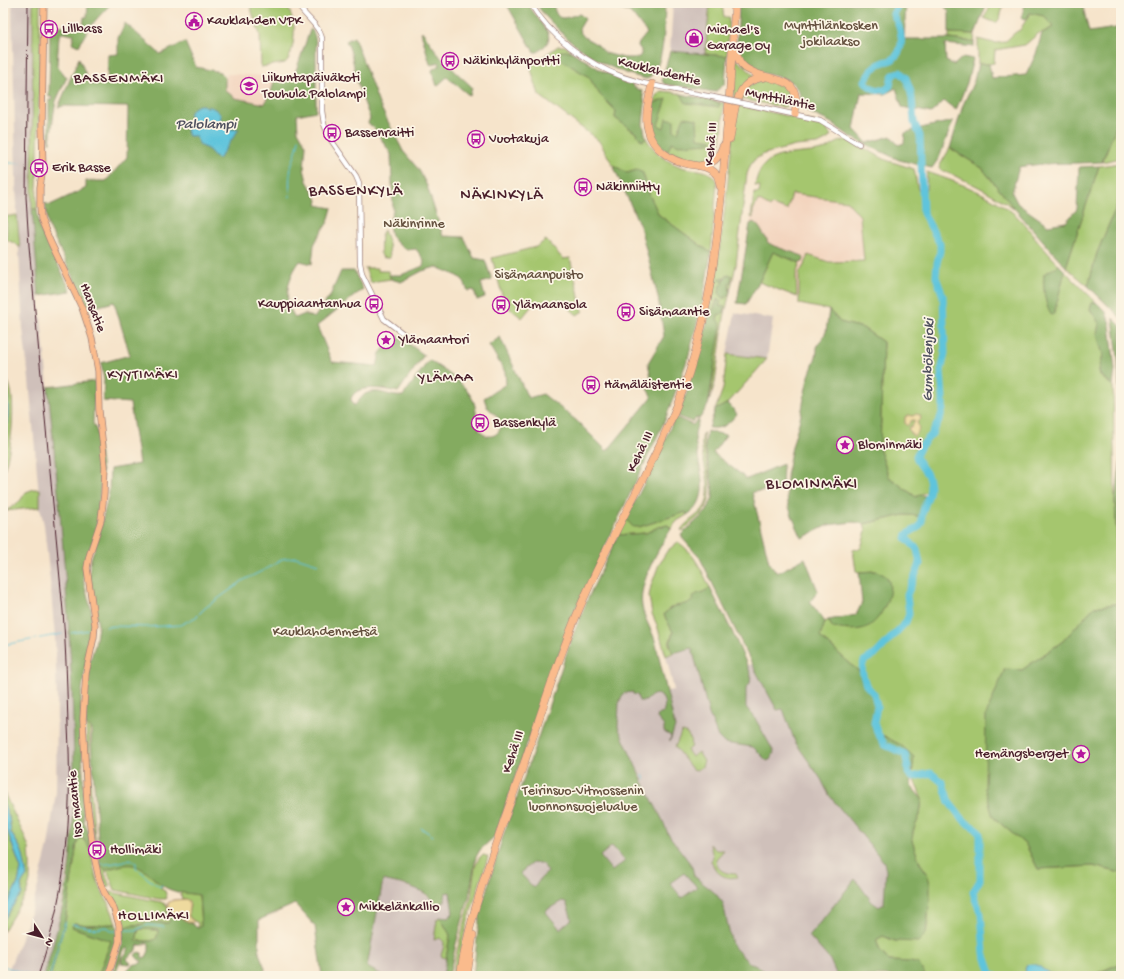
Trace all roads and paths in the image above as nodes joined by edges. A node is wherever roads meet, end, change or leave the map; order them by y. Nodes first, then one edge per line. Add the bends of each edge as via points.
1 (44, 3) edge
2 (297, 3) edge
3 (530, 3) edge
4 (735, 3) edge
5 (733, 37) junction
6 (766, 77) junction
7 (654, 85) junction
8 (713, 97) joint
9 (794, 114) junction
10 (726, 139) junction
11 (860, 144) dead end
12 (724, 156) junction
13 (700, 166) junction
14 (721, 194) junction
15 (405, 335) dead end
16 (95, 625) joint
17 (481, 891) junction
18 (108, 976) edge
19 (460, 976) edge
20 (467, 976) edge

1 - 16 main road, Hansatie via 41,219 87,320 98,371 105,479 101,520 87,568
2 - 15 street via 302,12 318,27 322,38 324,124 329,137 359,183 362,274 384,319
3 - 7 street, Kauklahdentie via 554,32 584,57 622,76
4 - 5 highway, Kehä III
5 - 6 highway via 740,63 748,70
5 - 10 highway, Kehä III
6 - 9 highway via 782,81 793,89 796,98
6 - 12 highway via 749,82 741,91
7 - 8 street, Kauklahdentie
7 - 13 highway via 647,115 648,130 654,143 677,161
8 - 9 street, Mynttiläntie, bridge
9 - 11 street, Mynttiläntie via 822,121
10 - 12 highway, Kehä III
10 - 13 highway via 716,160
12 - 14 highway, Kehä III
13 - 14 highway via 717,174
14 - 17 highway, Kehä III via 710,292 697,348 664,435 576,616
16 - 18 main road, Iso maantie via 86,673 84,702 85,777 96,869 119,925 118,942
17 - 19 highway, Kehä III via 470,927
17 - 20 highway, Kehä III

